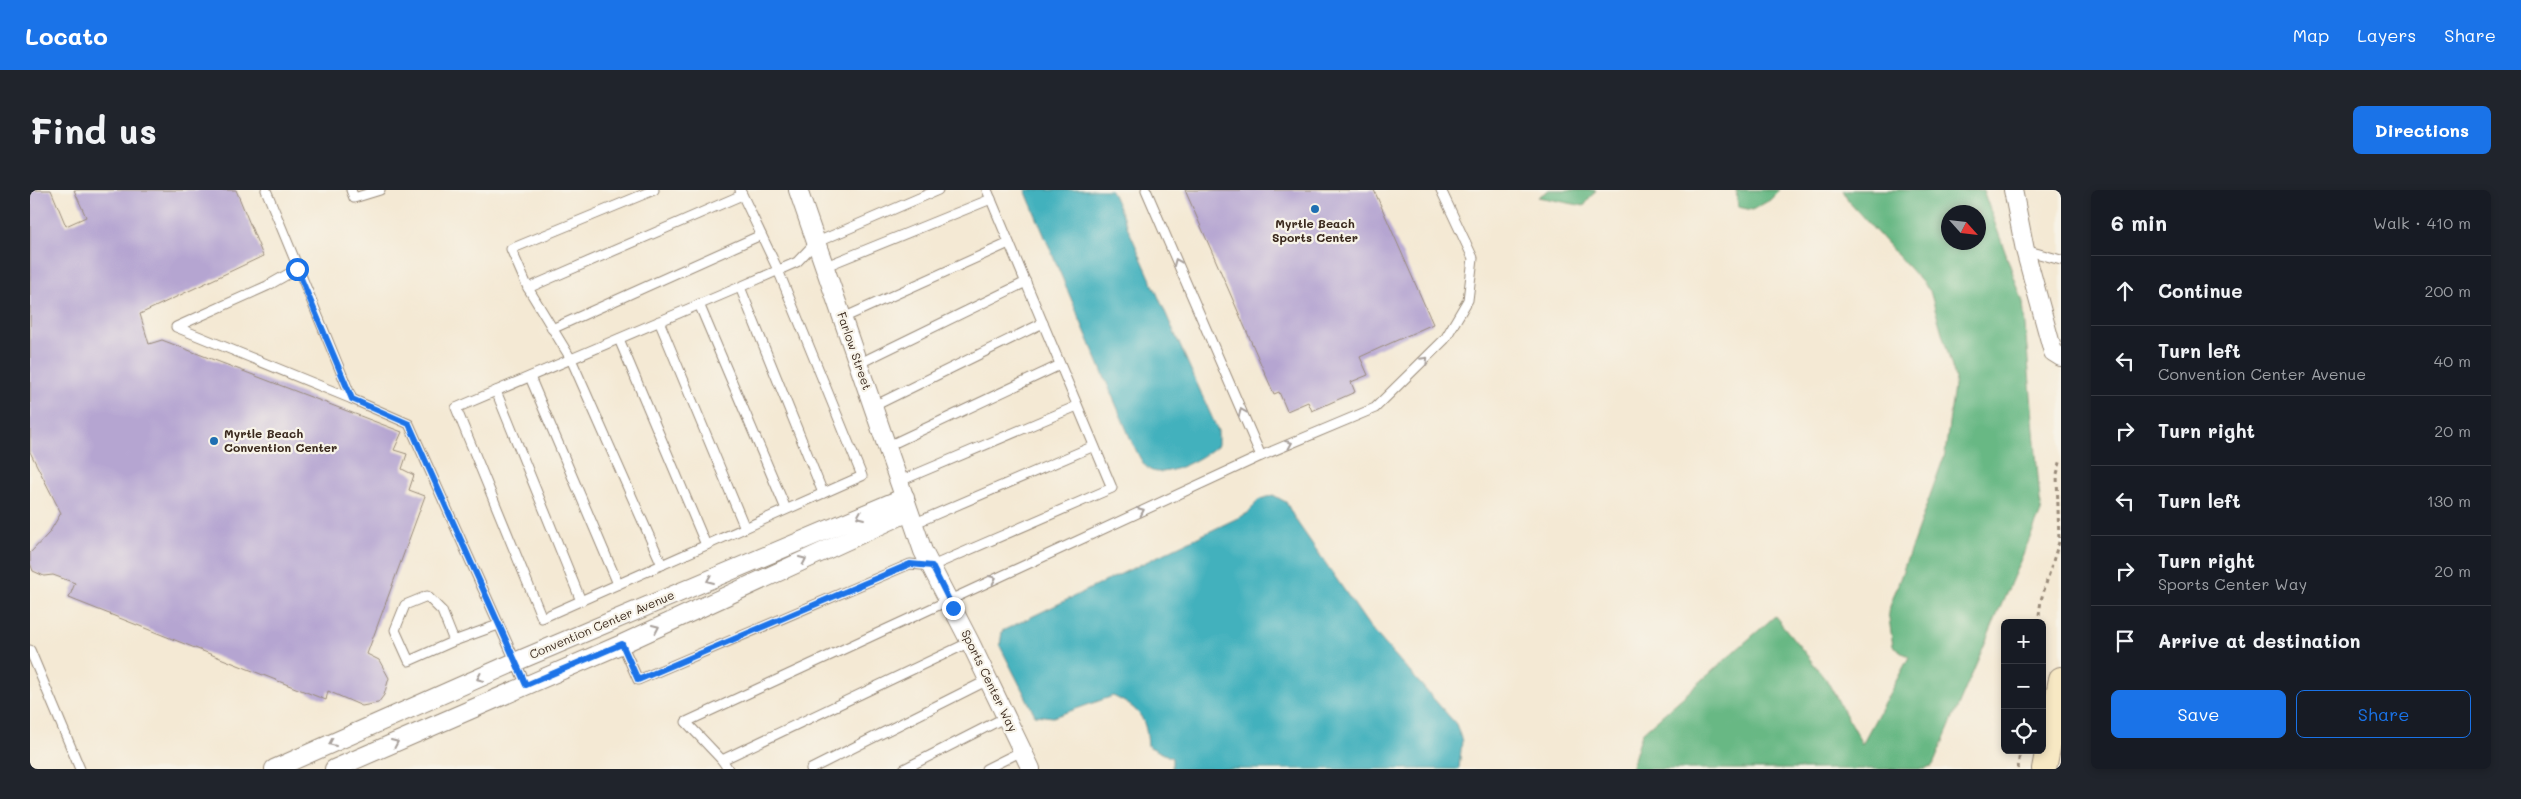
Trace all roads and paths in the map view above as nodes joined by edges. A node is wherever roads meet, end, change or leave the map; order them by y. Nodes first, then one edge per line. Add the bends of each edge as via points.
1 (266, 190) edge
2 (350, 190) edge
3 (380, 190) edge
4 (654, 190) edge
5 (798, 190) edge
6 (938, 190) edge
7 (1146, 190) edge
8 (1441, 190) edge
9 (2018, 191) edge
10 (741, 193) edge
11 (989, 194) edge
12 (761, 235) junction
13 (815, 243) junction
14 (1009, 243) junction
15 (2025, 250) junction
16 (2061, 260) edge
17 (826, 266) junction
18 (297, 269) junction
19 (778, 270) junction
20 (1026, 282) junction
21 (740, 287) junction
22 (528, 288) junction
23 (699, 304) junction
24 (842, 318) junction
25 (659, 321) junction
26 (1043, 323) junction
27 (552, 329) junction
28 (618, 339) junction
29 (2061, 357) edge
30 (571, 359) junction
31 (858, 364) junction
32 (1060, 365) junction
33 (530, 376) junction
34 (496, 391) junction
35 (352, 399) junction
36 (874, 406) junction
37 (1077, 406) junction
38 (888, 446) junction
39 (1094, 446) junction
40 (1261, 456) junction
41 (2061, 459) edge
42 (823, 493) junction
43 (907, 504) junction
44 (786, 510) junction
45 (745, 528) junction
46 (706, 545) junction
47 (662, 565) junction
48 (932, 566) junction
49 (618, 584) junction
50 (949, 599) junction
51 (581, 600) junction
52 (2039, 619) edge
53 (498, 625) junction
54 (454, 641) junction
55 (970, 642) junction
56 (622, 644) junction
57 (30, 650) edge
58 (515, 662) junction
59 (2061, 679) edge
60 (988, 680) junction
61 (526, 685) junction
62 (1006, 717) junction
63 (1022, 751) junction
64 (2020, 754) edge
65 (722, 760) junction
66 (80, 769) edge
67 (274, 769) edge
68 (334, 769) edge
69 (728, 769) edge
70 (812, 769) edge
71 (904, 769) edge
72 (986, 769) edge
73 (1031, 769) edge
74 (2018, 769) edge
75 (2044, 769) edge

1 - 18 lane
2 - 3 lane via 354,198
4 - 22 lane via 511,249
5 - 13 street, Farlow Street
6 - 13 lane
40 -> 7 lane
40 -> 8 lane via 1375,408 1446,339 1468,300 1473,258
9 - 15 street
10 - 12 lane
10 - 22 lane
11 - 14 lane
11 - 17 lane
12 - 19 lane
12 - 27 lane
13 - 17 street, Farlow Street
13 - 19 lane via 797,262
14 - 20 lane
14 - 24 lane
15 - 16 lane
15 - 29 street via 2053,352
17 - 24 street, Farlow Street
18 - 35 lane
18 - 35 lane via 176,327
19 - 21 lane
19 - 42 lane via 862,476
20 - 26 lane
20 - 31 lane
21 - 23 lane
21 - 42 lane
22 - 27 lane
23 - 25 lane
23 - 44 lane
24 - 31 street, Farlow Street
25 - 28 lane
25 - 45 lane
26 - 32 lane
26 - 36 lane
27 - 30 lane
28 - 30 lane
28 - 46 lane
30 - 33 lane
30 - 47 lane
31 - 36 street, Farlow Street
32 - 37 lane
32 - 38 lane
33 - 34 lane
33 - 49 lane
34 - 51 lane
34 - 51 lane via 456,408 542,618
35 - 53 lane via 409,424
36 - 38 street, Farlow Street
37 - 39 lane
37 - 43 lane
38 - 43 street, Farlow Street
39 - 43 lane
39 - 48 lane via 1112,488
50 -> 40 lane
41 - 52 path via 2057,474 2059,542
42 - 44 lane
43 - 48 street, Sports Center Way
56 -> 43 street, Convention Center Avenue
43 -> 58 street, Convention Center Avenue
44 - 45 lane
45 - 46 lane
46 - 47 lane
47 - 49 lane
48 - 50 street, Sports Center Way
48 - 56 lane via 910,564 638,680
49 - 51 lane
50 - 55 street, Sports Center Way
50 - 65 lane via 686,722
53 - 54 lane
53 - 58 lane
54 - 54 lane via 442,611 427,596 405,605 395,630 409,662
55 - 60 street, Sports Center Way
55 - 65 lane
56 - 61 street, Convention Center Avenue
57 - 66 lane
58 - 61 lane
58 -> 67 street, Convention Center Avenue
59 - 75 main road
60 - 62 street, Sports Center Way
60 - 70 lane
68 -> 61 street, Convention Center Avenue
62 - 63 street, Sports Center Way
62 - 71 lane
63 - 72 lane
63 - 73 street, Sports Center Way
64 - 74 path
65 - 69 lane

